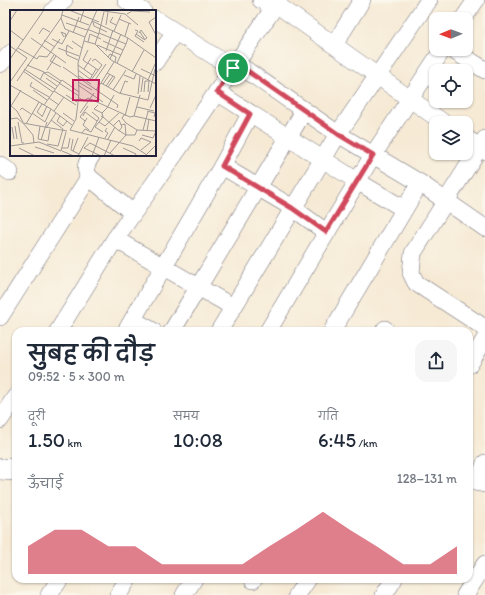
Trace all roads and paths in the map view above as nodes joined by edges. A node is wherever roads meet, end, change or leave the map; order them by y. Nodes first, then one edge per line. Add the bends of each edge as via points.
1 (64, 0) edge
2 (127, 0) edge
3 (362, 0) edge
4 (429, 0) edge
5 (476, 0) edge
6 (272, 3) edge
7 (54, 10) edge
8 (142, 10) edge
9 (468, 12) edge
10 (156, 20) edge
11 (175, 32) junction
12 (334, 45) junction
13 (10, 54) edge
14 (438, 56) edge
15 (462, 56) edge
16 (156, 60) edge
17 (0, 64) edge
18 (235, 66) junction
19 (485, 70) edge
20 (377, 76) junction
21 (217, 92) junction
22 (410, 99) junction
23 (304, 111) junction
24 (250, 114) junction
25 (434, 116) edge
26 (338, 134) junction
27 (288, 137) junction
28 (479, 144) edge
29 (373, 155) junction
30 (91, 156) edge
31 (323, 159) junction
32 (222, 166) junction
33 (89, 177) junction
34 (357, 182) junction
35 (420, 183) junction
36 (258, 187) junction
37 (446, 200) junction
38 (292, 208) junction
39 (404, 209) junction
40 (133, 213) junction
41 (483, 221) edge
42 (326, 232) junction
43 (115, 239) junction
44 (163, 267) junction
45 (198, 288) junction
46 (233, 307) junction
47 (0, 317) edge
48 (129, 325) edge
49 (60, 327) edge
50 (174, 327) edge
51 (221, 327) edge
52 (271, 327) edge
53 (334, 327) edge
54 (485, 328) edge
55 (485, 339) edge
56 (473, 358) edge
57 (12, 402) edge
58 (0, 420) edge
59 (0, 469) edge
60 (12, 470) edge
61 (485, 564) edge
62 (57, 583) edge
63 (126, 583) edge
64 (192, 583) edge
65 (305, 583) edge
66 (392, 583) edge
67 (473, 583) edge
68 (473, 583) edge
69 (49, 595) edge
70 (118, 595) edge
71 (184, 595) edge
72 (297, 595) edge
73 (384, 595) edge
74 (465, 595) edge

1 - 7 street
2 - 8 street
3 - 12 street
4 - 20 street
5 - 9 street
6 - 12 street
6 - 18 street
10 - 11 street
11 - 16 street
11 - 18 street
12 - 20 street
13 - 17 street
14 - 22 street
15 - 19 street
18 - 21 street
18 - 23 street
20 - 22 street
20 - 26 street
21 - 24 street
21 - 40 street
22 - 25 street
22 - 29 street
23 - 26 street
23 - 27 street
24 - 27 street
24 - 32 street
26 - 29 street
26 - 31 street
27 - 31 street
27 - 36 street
28 - 37 street
29 - 34 street
29 - 35 street
30 - 33 street via 86,165
31 - 34 street
31 - 38 street
32 - 36 street
32 - 44 street
33 - 40 street
33 - 47 street
34 - 39 street
34 - 42 street
35 - 37 street
35 - 39 street
36 - 38 street
36 - 45 street
37 - 41 street
37 - 54 street via 413,253 411,273 416,282
38 - 42 street
38 - 46 street
39 - 53 street
40 - 43 street
42 - 52 street
43 - 44 street
43 - 49 street
44 - 45 street
44 - 48 street
45 - 46 street
45 - 50 street
46 - 51 street
55 - 56 street
57 - 58 street
59 - 60 main road
61 - 68 street
62 - 69 street
63 - 70 street
64 - 71 street
65 - 72 street
66 - 73 street
67 - 74 street

